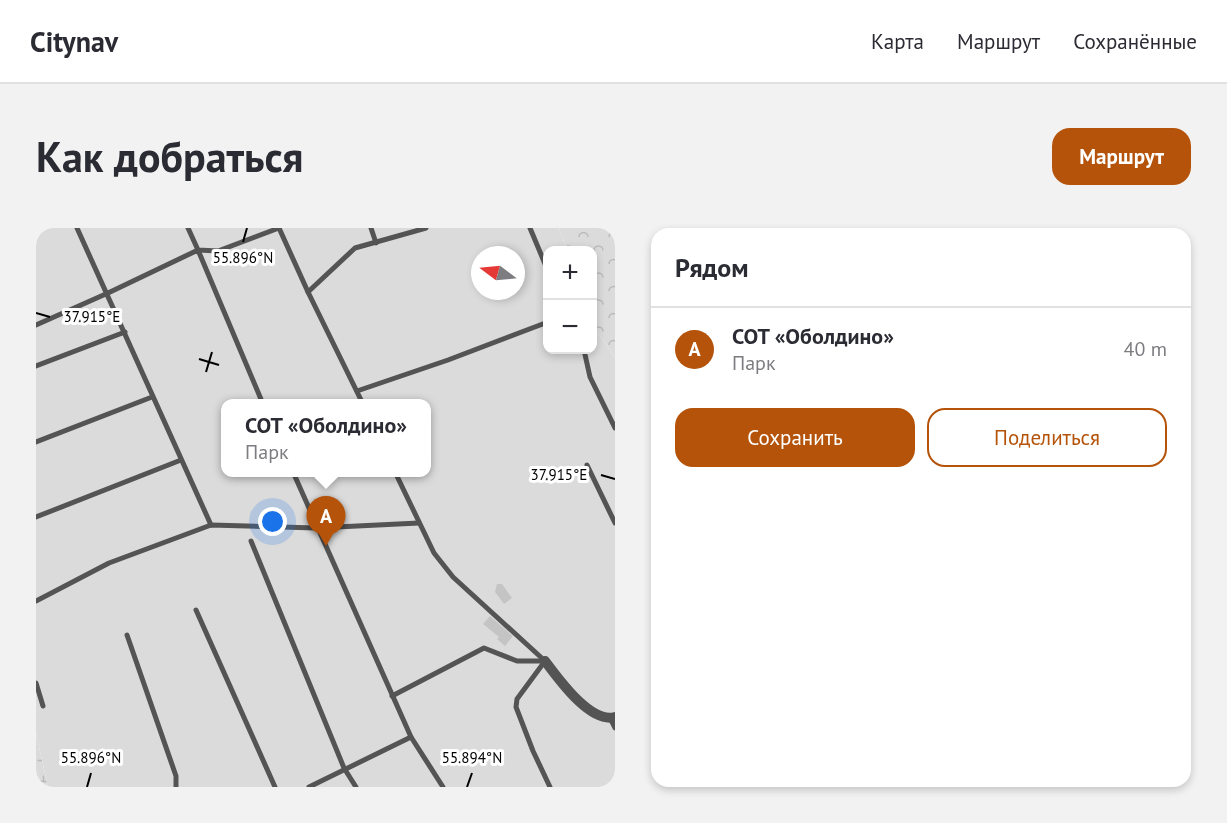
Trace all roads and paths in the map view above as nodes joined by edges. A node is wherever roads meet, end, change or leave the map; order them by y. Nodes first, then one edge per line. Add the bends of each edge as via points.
1 (77, 228) edge
2 (188, 228) edge
3 (279, 228) edge
4 (371, 228) edge
5 (426, 228) edge
6 (530, 228) edge
7 (376, 243) junction
8 (198, 250) junction
9 (543, 259) edge
10 (308, 292) junction
11 (108, 293) junction
12 (543, 324) edge
13 (36, 325) edge
14 (125, 332) junction
15 (585, 354) edge
16 (36, 366) edge
17 (357, 391) junction
18 (152, 397) junction
19 (261, 399) edge
20 (361, 399) edge
21 (615, 428) edge
22 (36, 442) edge
23 (181, 460) junction
24 (587, 465) dead end
25 (295, 477) edge
26 (397, 477) edge
27 (36, 517) edge
28 (418, 523) junction
29 (615, 523) edge
30 (211, 525) junction
31 (316, 528) junction
32 (251, 541) dead end
33 (36, 601) edge
34 (196, 610) dead end
35 (127, 635) dead end
36 (545, 661) junction
37 (36, 683) edge
38 (392, 696) junction
39 (43, 706) dead end
40 (613, 721) edge
41 (411, 737) junction
42 (345, 768) junction
43 (176, 787) edge
44 (275, 787) edge
45 (309, 787) edge
46 (356, 787) edge
47 (443, 787) edge
48 (550, 787) edge

1 - 11 lane
2 - 8 lane
3 - 8 lane via 218,251
3 - 10 lane
4 - 7 lane
5 - 7 lane
6 - 9 lane
7 - 10 lane via 355,248
8 - 11 lane
8 - 19 lane
10 - 17 lane
11 - 13 lane
11 - 14 lane
12 - 17 lane
14 - 16 lane
14 - 18 lane
15 - 21 lane via 590,376
17 - 20 lane
18 - 22 lane
18 - 23 lane
23 - 27 lane
23 - 30 lane
24 - 29 lane
25 - 31 lane
26 - 28 lane
28 - 31 lane
28 - 36 lane via 453,577
30 - 31 lane
30 - 33 lane via 109,563
31 - 38 lane
32 - 42 lane
34 - 44 lane
35 - 43 lane via 176,776
36 - 38 lane via 517,661 484,648
36 - 40 street via 570,693
36 - 48 lane via 517,699 516,707
37 - 39 lane
38 - 41 lane
41 - 42 lane
41 - 47 lane
42 - 45 lane
42 - 46 lane

